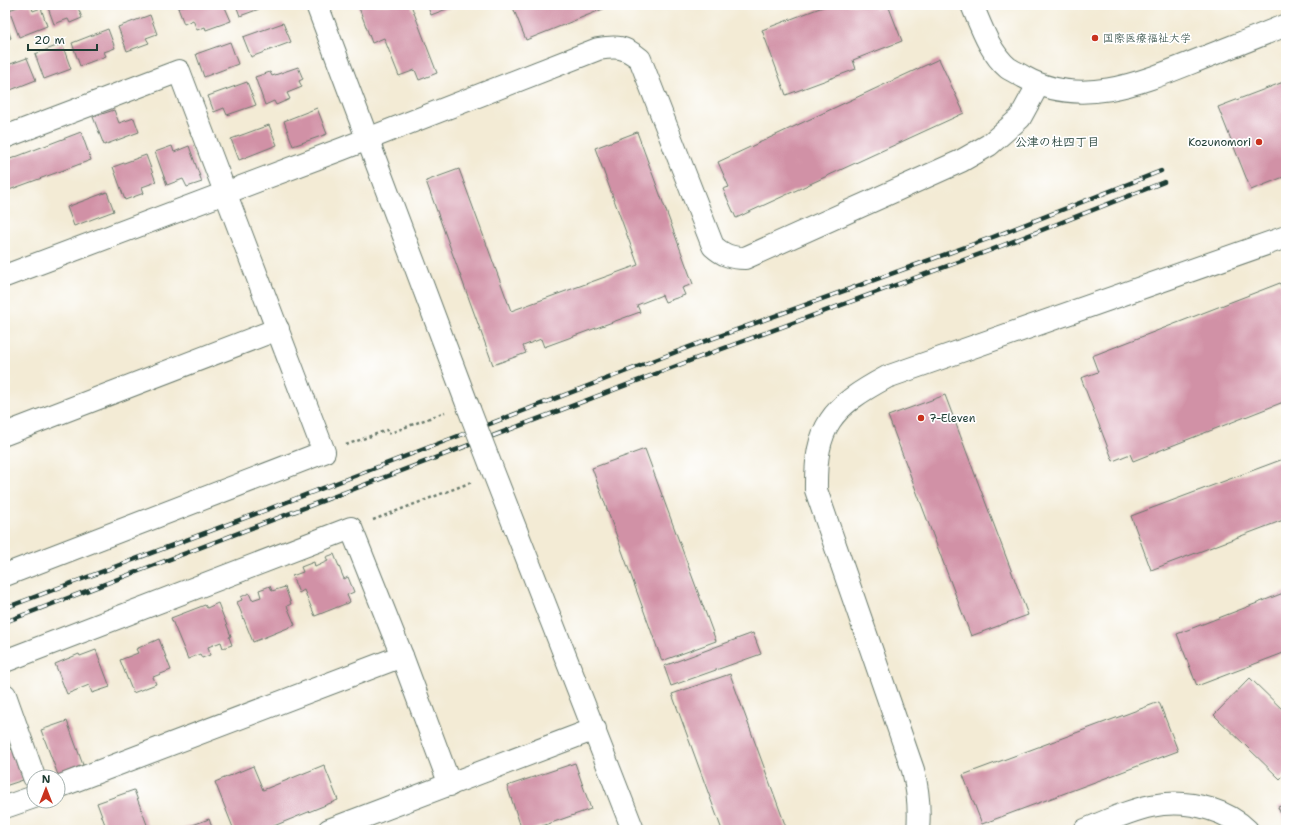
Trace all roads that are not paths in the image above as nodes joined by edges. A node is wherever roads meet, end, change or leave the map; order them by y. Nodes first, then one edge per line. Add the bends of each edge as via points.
1 (317, 5) edge
2 (972, 5) edge
3 (1286, 25) edge
4 (1038, 84) junction
5 (5, 137) edge
6 (366, 139) junction
7 (225, 193) junction
8 (1286, 237) edge
9 (5, 276) edge
10 (278, 329) junction
11 (5, 434) edge
12 (5, 575) edge
13 (402, 656) junction
14 (5, 661) edge
15 (5, 695) edge
16 (595, 730) junction
17 (31, 769) edge
18 (66, 784) edge
19 (450, 785) junction
20 (26, 799) edge
21 (5, 807) edge
22 (329, 830) edge
23 (633, 830) edge
24 (918, 830) edge
25 (1085, 830) edge
26 (1247, 830) edge

1 - 6 street
2 - 4 street via 993,50 1008,68
3 - 4 street via 1145,81 1113,90 1083,92 1060,90
4 - 6 street via 1020,118 989,145 961,161 745,258 722,254 713,246 640,59 629,50 615,46 598,49
5 - 7 street via 179,71
6 - 7 street
6 - 16 street, bridge
7 - 9 street
7 - 10 street
8 - 24 street via 886,377 864,389 830,420 820,440 816,490 913,770 920,811
10 - 11 street
10 - 12 street via 324,452
13 - 14 street via 351,528
13 - 18 street
13 - 19 street
15 - 17 street
16 - 19 street
16 - 23 street
19 - 22 street
20 - 21 street
25 - 26 street via 1138,808 1165,803 1197,805 1222,813

